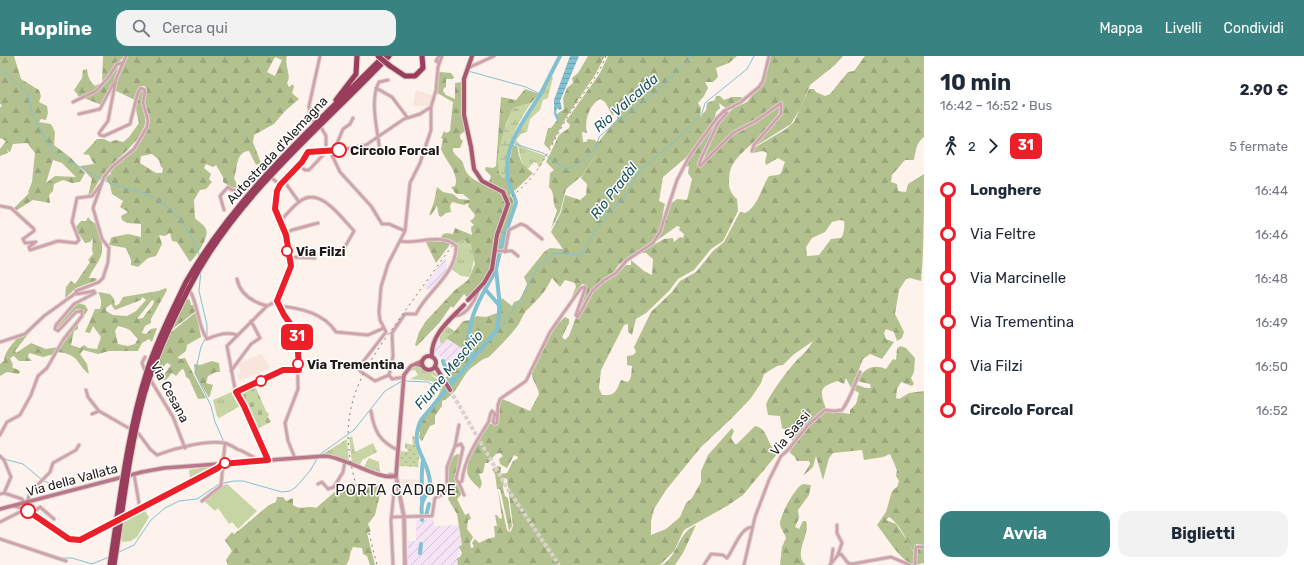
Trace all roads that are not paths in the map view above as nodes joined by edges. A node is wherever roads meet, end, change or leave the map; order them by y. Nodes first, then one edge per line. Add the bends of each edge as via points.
1 (126, 56) edge
2 (320, 56) edge
3 (357, 56) edge
4 (378, 56) edge
5 (384, 56) edge
6 (389, 56) edge
7 (393, 56) edge
8 (422, 56) edge
9 (441, 56) edge
10 (472, 56) edge
11 (494, 56) edge
12 (769, 56) edge
13 (122, 63) junction
14 (467, 68) junction
15 (388, 80) dead end
16 (364, 82) junction
17 (115, 83) junction
18 (376, 88) junction
19 (73, 102) dead end
20 (431, 107) junction
21 (724, 111) junction
22 (79, 114) dead end
23 (407, 117) junction
24 (353, 118) dead end
25 (321, 119) junction
26 (313, 121) dead end
27 (322, 129) dead end
28 (378, 136) junction
29 (328, 151) junction
30 (334, 151) junction
31 (752, 151) dead end
32 (380, 152) dead end
33 (300, 165) junction
34 (263, 169) dead end
35 (273, 179) dead end
36 (103, 180) junction
37 (284, 181) junction
38 (280, 185) junction
39 (299, 202) junction
40 (0, 206) edge
41 (224, 210) dead end
42 (279, 223) junction
43 (318, 223) dead end
44 (405, 231) junction
45 (285, 234) junction
46 (542, 239) dead end
47 (400, 241) junction
48 (496, 251) junction
49 (207, 252) junction
50 (342, 252) dead end
51 (504, 252) junction
52 (518, 256) dead end
53 (288, 257) junction
54 (315, 258) dead end
55 (237, 279) dead end
56 (182, 283) dead end
57 (480, 287) junction
58 (76, 293) junction
59 (468, 300) dead end
60 (277, 301) junction
61 (464, 305) dead end
62 (267, 306) junction
63 (278, 306) junction
64 (454, 316) junction
65 (251, 321) junction
66 (384, 328) junction
67 (237, 335) junction
68 (0, 342) edge
69 (144, 357) dead end
70 (430, 357) junction
71 (422, 361) junction
72 (415, 364) junction
73 (423, 366) junction
74 (434, 368) junction
75 (299, 370) junction
76 (231, 371) junction
77 (860, 372) dead end
78 (389, 375) junction
79 (404, 379) junction
80 (449, 389) tunnel mouth
81 (86, 390) dead end
82 (236, 392) junction
83 (99, 411) junction
84 (371, 412) dead end
85 (92, 414) dead end
86 (459, 425) dead end
87 (0, 435) edge
88 (225, 443) junction
89 (79, 445) dead end
90 (455, 446) junction
91 (185, 448) junction
92 (398, 450) junction
93 (0, 456) edge
94 (295, 458) junction
95 (268, 460) junction
96 (261, 461) junction
97 (345, 461) junction
98 (222, 464) junction
99 (396, 470) junction
100 (134, 474) junction
101 (389, 476) junction
102 (396, 476) junction
103 (459, 483) junction
104 (318, 484) dead end
105 (397, 484) junction
106 (394, 491) dead end
107 (4, 493) junction
108 (0, 494) edge
109 (464, 495) dead end
110 (393, 499) junction
111 (401, 499) junction
112 (202, 501) dead end
113 (26, 502) junction
114 (13, 506) junction
115 (0, 509) edge
116 (26, 509) junction
117 (140, 509) junction
118 (31, 514) junction
119 (392, 517) junction
120 (404, 517) junction
121 (54, 519) dead end
122 (0, 522) edge
123 (837, 525) dead end
124 (752, 527) junction
125 (0, 539) edge
126 (924, 547) edge
127 (833, 549) dead end
128 (838, 555) junction
129 (66, 561) dead end
130 (830, 564) edge
131 (110, 565) edge
132 (114, 565) edge
133 (393, 565) edge
134 (405, 565) edge
135 (704, 565) edge
136 (744, 565) edge
137 (910, 565) edge
138 (915, 565) edge

1 - 13 street
2 - 26 street via 309,106
3 - 25 highway via 356,74
4 - 8 highway, bridge via 405,76 415,76 423,68
5 - 25 highway, Autostrada d'Alemagna
6 - 16 highway, Autostrada d'Alemagna
7 - 16 highway
9 - 20 street via 436,61 439,63
10 - 14 main road
11 - 14 street
12 - 21 street via 759,87 742,102
13 - 17 street
13 - 19 street via 117,64 96,91
14 - 48 main road via 464,83 464,120 474,170 482,181 502,191 508,202 498,231
15 - 18 street via 379,82
16 - 49 highway, Autostrada d'Alemagna via 245,204
17 - 22 street via 100,110
17 - 36 street via 108,121 100,135 104,136 130,124 141,88 145,90 143,103 148,120 147,127 134,149 112,167
18 - 23 street via 392,97
18 - 28 street via 375,128
20 - 23 street via 420,114
20 - 44 street via 431,130 410,183
21 - 31 street via 727,113 718,123 699,165 733,133 756,121 781,103 780,114 754,145
21 - 103 street via 689,157 676,180 660,232 653,243 627,260 616,273 592,291 578,317 576,315 585,287 581,288 550,332 526,382 500,399 496,424 493,422 495,413 491,412
23 - 28 street
24 - 30 street via 344,129
25 - 49 highway, Autostrada d'Alemagna via 242,201
27 - 29 street via 326,136
28 - 30 street via 366,145
28 - 32 street
29 - 30 street
29 - 33 street via 308,152
29 - 33 street via 309,170
29 - 44 street via 340,172 371,206 382,224 389,224
33 - 37 street
34 - 41 street via 257,169 240,190 228,187 224,190 220,196
35 - 38 street
36 - 40 street via 92,196 78,198 72,222 79,240 76,243 58,241 30,250 29,247 36,242 25,243 23,240 34,229 11,208
36 - 58 street via 93,213 108,248 108,262 102,280
37 - 38 street
37 - 39 street
38 - 42 street via 275,209
39 - 42 street
39 - 50 street via 312,197 321,198 354,231
42 - 45 street
43 - 45 street
44 - 47 street
45 - 53 street
46 - 51 street via 521,224 509,230
47 - 66 street via 388,264 381,287 379,312
47 - 78 street via 424,239 451,242 456,246 456,253 444,278 425,298 416,314 405,314 393,331
48 - 51 street
48 - 57 main road via 492,269
49 - 131 highway, Autostrada d'Alemagna, bridge via 174,306 148,370 130,440
49 - 132 highway, Autostrada d'Alemagna, bridge via 164,339 144,396
51 - 52 street via 512,251
53 - 54 street
53 - 60 street via 290,270
55 - 62 street via 248,298
56 - 67 street via 190,290 200,316 201,330 207,339 218,334
57 - 59 main road
57 - 64 street via 470,307
58 - 68 street via 44,316 25,334
58 - 87 street via 95,293 74,304 56,326 55,329 58,331 76,312 82,311 82,316 63,340 47,368 38,376 20,415 7,422
60 - 62 street
60 - 63 street
61 - 64 main road
62 - 65 street
63 - 66 street via 317,315 334,327 336,332 368,336
63 - 75 street via 297,333
64 - 70 main road via 435,338
65 - 67 street
65 - 76 street via 260,338 251,344
66 - 78 street via 386,333 359,369 375,381
67 - 76 street via 227,346
69 - 91 street, Via Cesana via 144,371 173,417
70 - 71 main road
70 - 74 main road via 436,362
71 - 72 main road
71 - 73 main road
72 - 73 main road
72 - 79 main road via 407,370
73 - 74 main road via 428,370
74 - 80 main road
75 - 82 street via 283,370
75 - 94 street via 298,389 285,423 288,441
76 - 82 street
77 - 124 street, Via Sassi via 850,399 842,410 824,410 781,456 769,480
78 - 79 street via 392,378
79 - 92 main road
81 - 83 street via 88,398
82 - 95 street
83 - 85 street
83 - 91 street via 139,434 157,455
84 - 92 street via 384,443
86 - 90 street
88 - 91 street
88 - 96 street
88 - 98 street
89 - 113 street via 76,450 53,463 50,472
90 - 103 street via 461,444 463,448 456,479
90 - 120 street via 447,467 446,488 443,494 435,498 432,514 424,517
92 - 99 main road
93 - 107 street via 11,477
94 - 95 main road, Via della Vallata
94 - 97 main road, Via della Vallata via 322,456
95 - 96 main road, Via della Vallata
96 - 98 main road, Via della Vallata
97 - 101 main road, Via della Vallata
97 - 104 street via 344,470 336,486 330,489 322,482
98 - 100 main road, Via della Vallata via 150,470
98 - 112 street via 221,484
98 - 117 street
99 - 101 main road
99 - 102 main road
100 - 113 main road, Via della Vallata
100 - 117 street
101 - 102 main road, Via della Vallata
101 - 105 street
102 - 105 street
103 - 109 street
105 - 111 street
106 - 110 street
107 - 108 street
107 - 113 street
110 - 111 street
110 - 119 street
111 - 120 street
113 - 114 main road, Via della Vallata
113 - 116 street
114 - 115 main road, Via della Vallata
114 - 116 street
116 - 118 street
116 - 122 street
117 - 118 street via 74,541
118 - 121 street via 40,507
119 - 120 street
119 - 133 street
120 - 134 street
123 - 128 street via 837,533 842,543
124 - 135 street via 742,534 728,558 723,554 711,554
124 - 136 street
125 - 129 street
126 - 138 street via 916,547
127 - 130 street
128 - 130 street
128 - 137 street via 852,564 891,557

